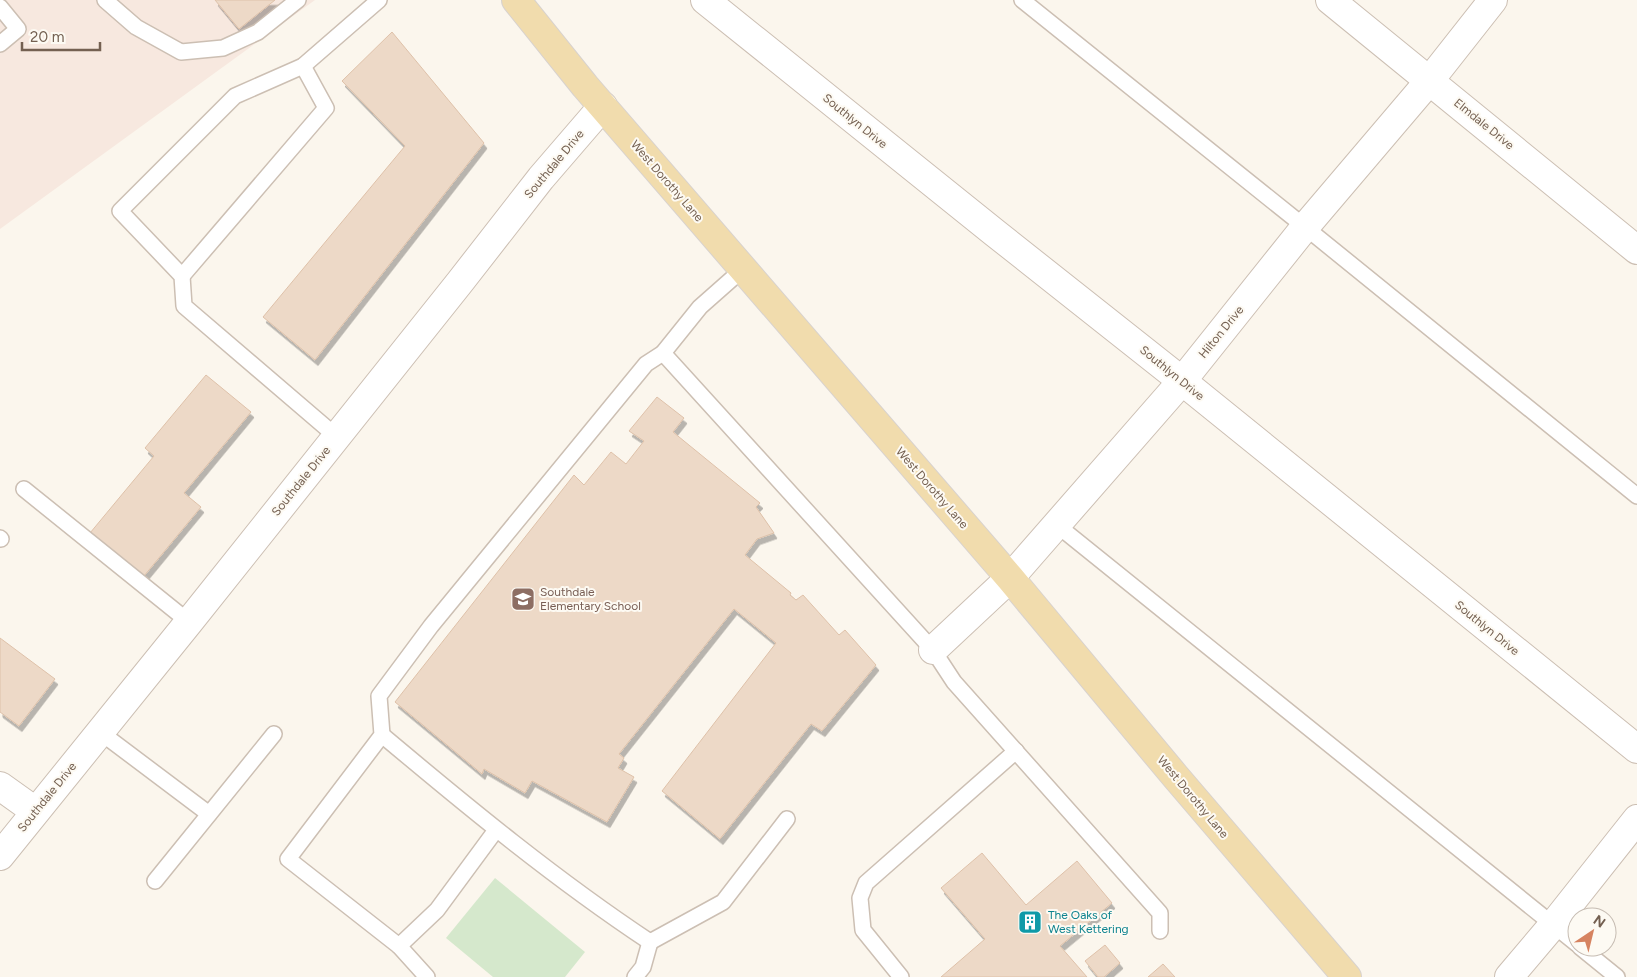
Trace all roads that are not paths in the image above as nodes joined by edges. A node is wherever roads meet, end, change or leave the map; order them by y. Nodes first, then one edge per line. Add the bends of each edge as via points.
1 (105, 0) edge
2 (298, 0) edge
3 (379, 0) edge
4 (516, 0) edge
5 (705, 0) edge
6 (1022, 0) edge
7 (1330, 0) edge
8 (1493, 0) edge
9 (0, 7) edge
10 (0, 44) edge
11 (303, 66) junction
12 (1430, 80) junction
13 (602, 106) junction
14 (1305, 227) junction
15 (1637, 250) edge
16 (743, 269) junction
17 (182, 276) junction
18 (663, 353) junction
19 (1182, 380) junction
20 (336, 437) junction
21 (24, 489) dead end
22 (1637, 496) edge
23 (1057, 525) junction
24 (1010, 578) junction
25 (189, 622) junction
26 (933, 650) junction
27 (100, 732) junction
28 (274, 734) dead end
29 (382, 736) junction
30 (1637, 749) edge
31 (1016, 751) junction
32 (0, 786) edge
33 (35, 812) junction
34 (209, 814) junction
35 (787, 819) dead end
36 (1637, 819) edge
37 (496, 830) junction
38 (0, 856) edge
39 (155, 881) dead end
40 (1554, 925) junction
41 (1160, 931) dead end
42 (1567, 936) edge
43 (650, 942) junction
44 (399, 946) junction
45 (1592, 957) edge
46 (427, 977) edge
47 (635, 977) edge
48 (902, 977) edge
49 (1346, 977) edge
50 (1509, 977) edge
51 (1617, 977) edge

1 - 2 lane via 136,27 181,52 223,48 258,32
3 - 11 lane
4 - 13 main road, West Dorothy Lane
5 - 19 street, Southlyn Drive
6 - 14 lane
7 - 12 street, Elmdale Drive
8 - 12 street, Hilton Drive
9 - 10 lane via 18,29
11 - 17 lane via 326,108
11 - 17 lane via 235,96 120,211
12 - 14 street, Hilton Drive
12 - 15 street, Elmdale Drive
13 - 16 main road, West Dorothy Lane
13 - 20 street, Southdale Drive
14 - 19 street, Hilton Drive
14 - 22 lane
16 - 18 lane via 700,306
16 - 24 main road, West Dorothy Lane
17 - 20 lane via 184,306
18 - 26 lane
18 - 29 lane via 646,364 431,626 380,696
19 - 23 street, Hilton Drive
19 - 30 street, Southlyn Drive
20 - 25 street, Southdale Drive
21 - 25 lane
23 - 24 street, Hilton Drive
23 - 40 lane
24 - 26 street, Hilton Drive
24 - 49 main road, West Dorothy Lane
25 - 27 street, Southdale Drive
26 - 31 lane via 954,682
27 - 33 street, Southdale Drive
27 - 34 lane
28 - 34 lane
29 - 37 lane
29 - 44 lane via 288,859
31 - 41 lane via 1160,912
31 - 48 lane via 866,883 860,898 863,930
32 - 33 street
33 - 38 street, Southdale Drive
34 - 39 lane
35 - 43 lane via 723,902
36 - 40 street
37 - 43 lane via 598,908
37 - 44 lane via 438,910
40 - 42 lane
40 - 50 street
43 - 47 lane via 643,967
44 - 46 lane
45 - 51 lane

